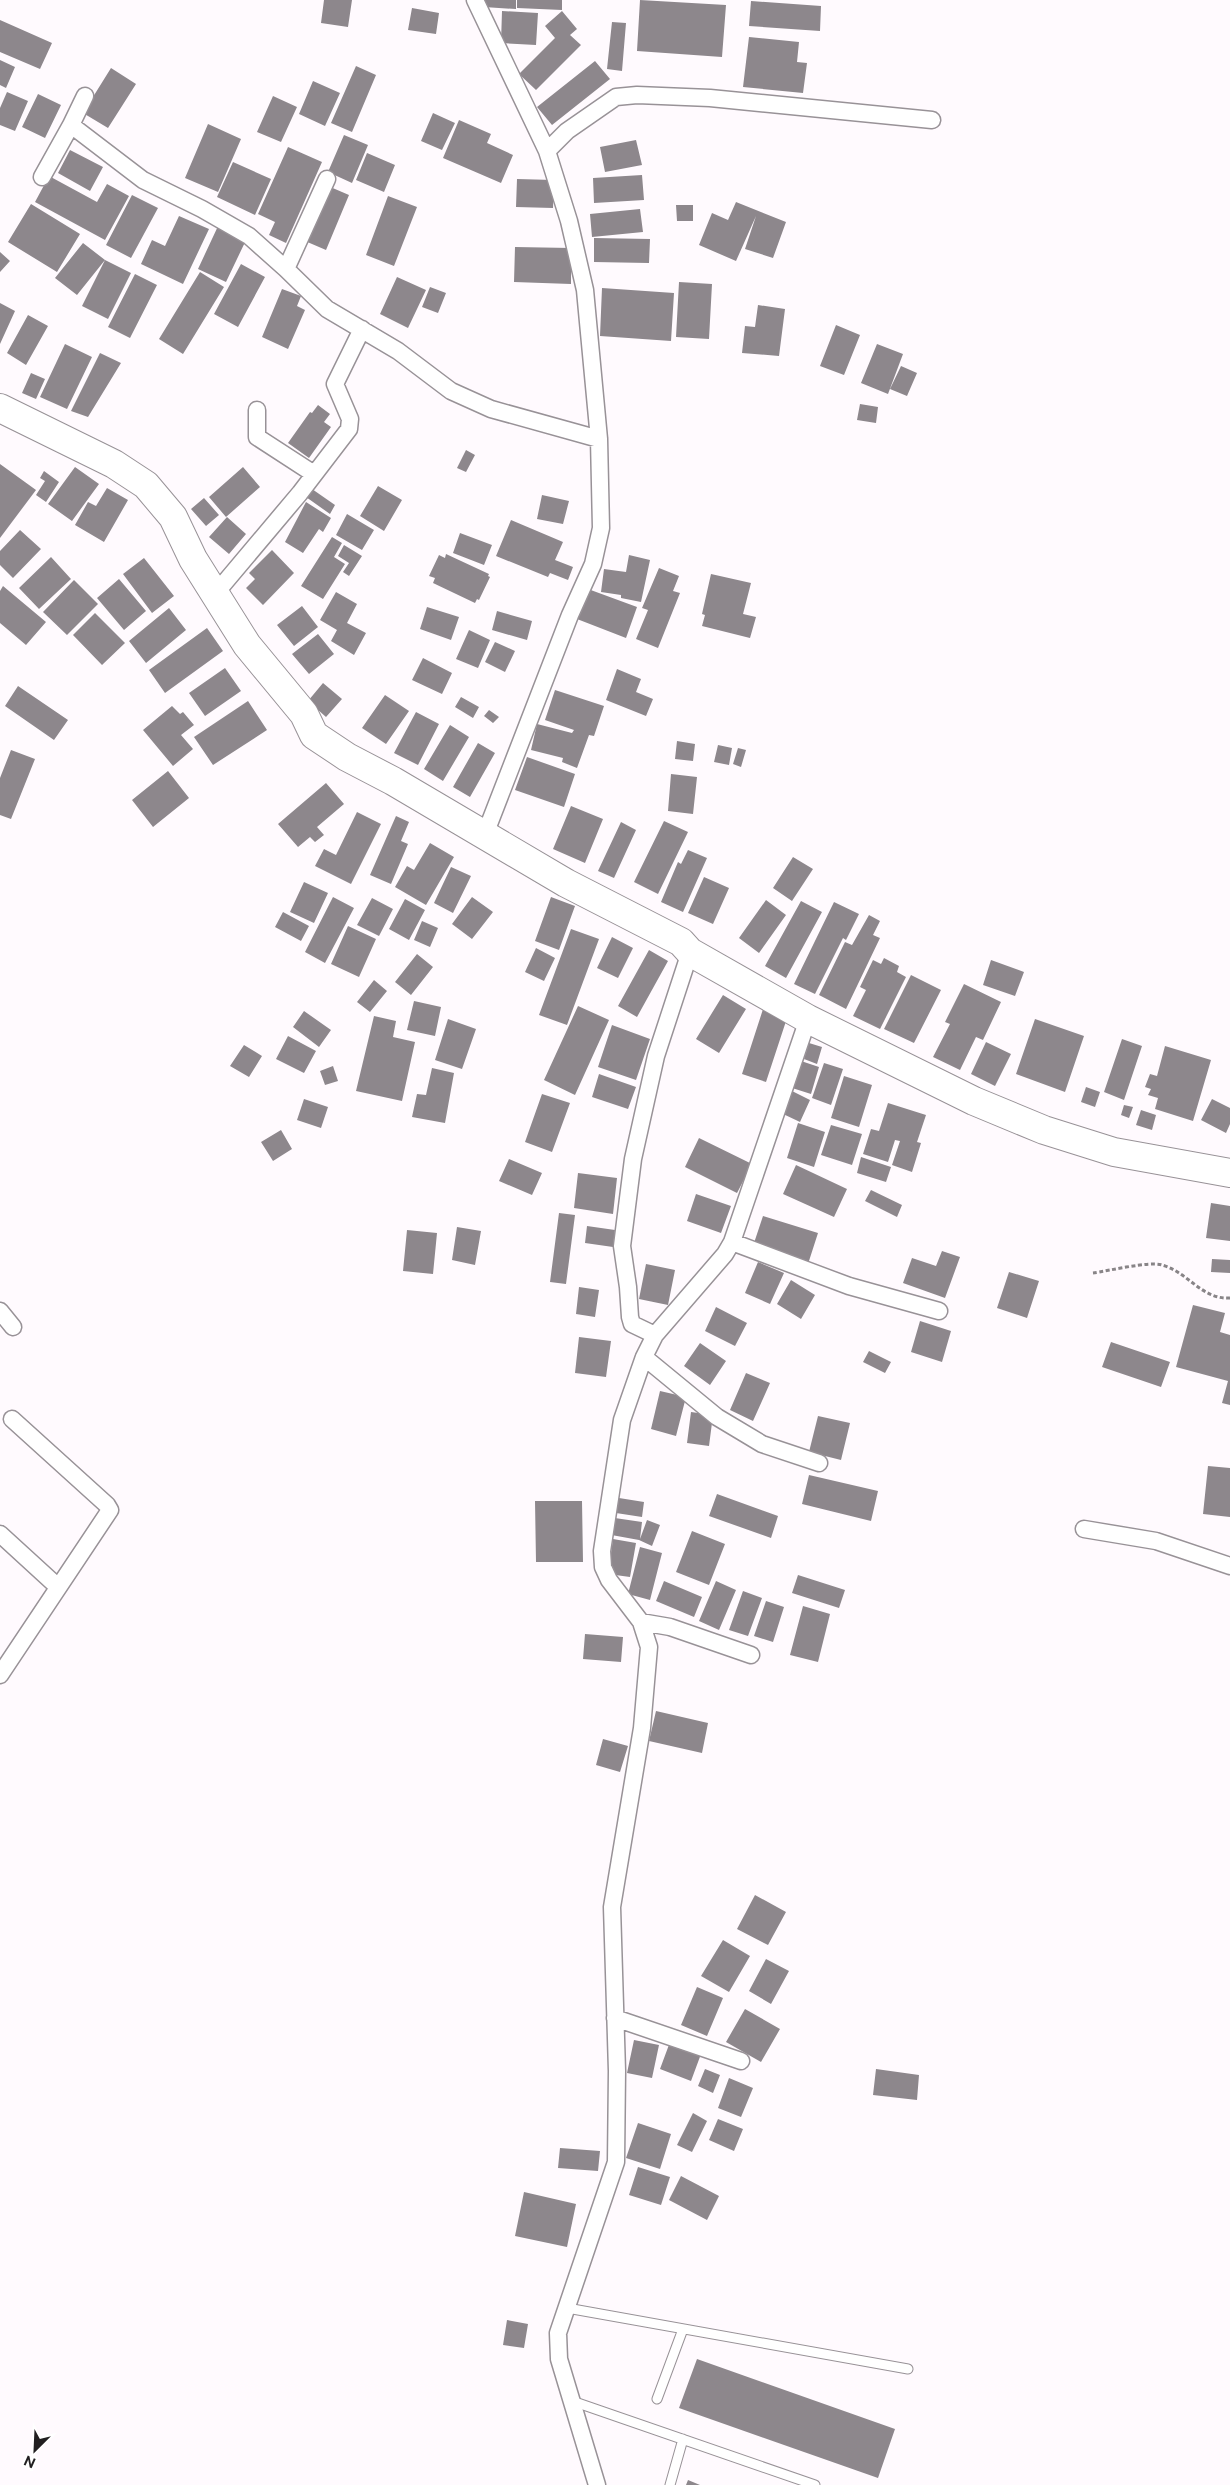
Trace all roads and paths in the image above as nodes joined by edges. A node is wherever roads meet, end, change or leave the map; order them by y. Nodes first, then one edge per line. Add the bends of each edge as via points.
1 (475, 0) edge
2 (85, 96) dead end
3 (932, 120) dead end
4 (71, 124) junction
5 (546, 151) junction
6 (42, 178) dead end
7 (327, 179) dead end
8 (286, 269) junction
9 (362, 329) junction
10 (0, 408) edge
11 (257, 410) dead end
12 (599, 439) junction
13 (314, 474) junction
14 (216, 594) junction
15 (484, 837) junction
16 (690, 952) junction
17 (808, 1019) junction
18 (1230, 1173) edge
19 (732, 1242) junction
20 (1093, 1273) dead end
21 (1230, 1298) edge
22 (0, 1311) edge
23 (939, 1311) dead end
24 (13, 1327) dead end
25 (655, 1335) junction
26 (644, 1357) junction
27 (12, 1419) dead end
28 (819, 1463) dead end
29 (1084, 1529) dead end
30 (0, 1534) edge
31 (1230, 1566) edge
32 (58, 1587) junction
33 (641, 1622) junction
34 (751, 1655) dead end
35 (2, 1666) edge
36 (615, 2018) junction
37 (741, 2061) dead end
38 (567, 2308) junction
39 (683, 2328) junction
40 (908, 2369) dead end
41 (657, 2399) dead end
42 (572, 2401) junction
43 (683, 2440) junction
44 (596, 2485) edge
45 (670, 2485) edge
46 (815, 2485) edge

1 - 5 street
2 - 4 street
3 - 5 street via 710,98 637,95 608,102 567,131
4 - 6 street
4 - 8 street via 143,180 249,236
5 - 12 street via 569,221 585,290
7 - 8 street
8 - 9 street via 327,309
9 - 12 street via 398,350 461,397 491,409
9 - 13 street via 335,384 350,419 350,427
10 - 14 highway via 114,464 146,485 173,518 193,559
11 - 13 street via 257,437
12 - 15 street via 601,528 593,564 566,624
13 - 14 street
14 - 15 highway via 247,645 304,714 314,734 347,757
15 - 16 highway via 681,942
16 - 17 highway
16 - 25 street via 656,1056 633,1160 622,1246 632,1324
17 - 18 highway via 974,1100 1044,1130 1114,1152
17 - 19 street
19 - 23 street via 848,1286
19 - 25 street via 726,1254
20 - 21 path via 1160,1264 1175,1270 1206,1294 1219,1299
22 - 24 street
25 - 26 street
26 - 28 street via 717,1417 762,1444
26 - 33 street via 622,1420 602,1551 603,1567 609,1580
27 - 32 street via 110,1510
29 - 31 street via 1156,1541
30 - 32 street
32 - 35 street
33 - 34 street via 670,1627
33 - 36 street via 649,1647 642,1728 612,1907
36 - 37 street
36 - 38 street via 616,2162
38 - 39 lane
38 - 42 street via 558,2333 559,2358
39 - 40 lane
39 - 41 lane
42 - 43 lane
42 - 44 street
43 - 45 lane
43 - 46 lane

